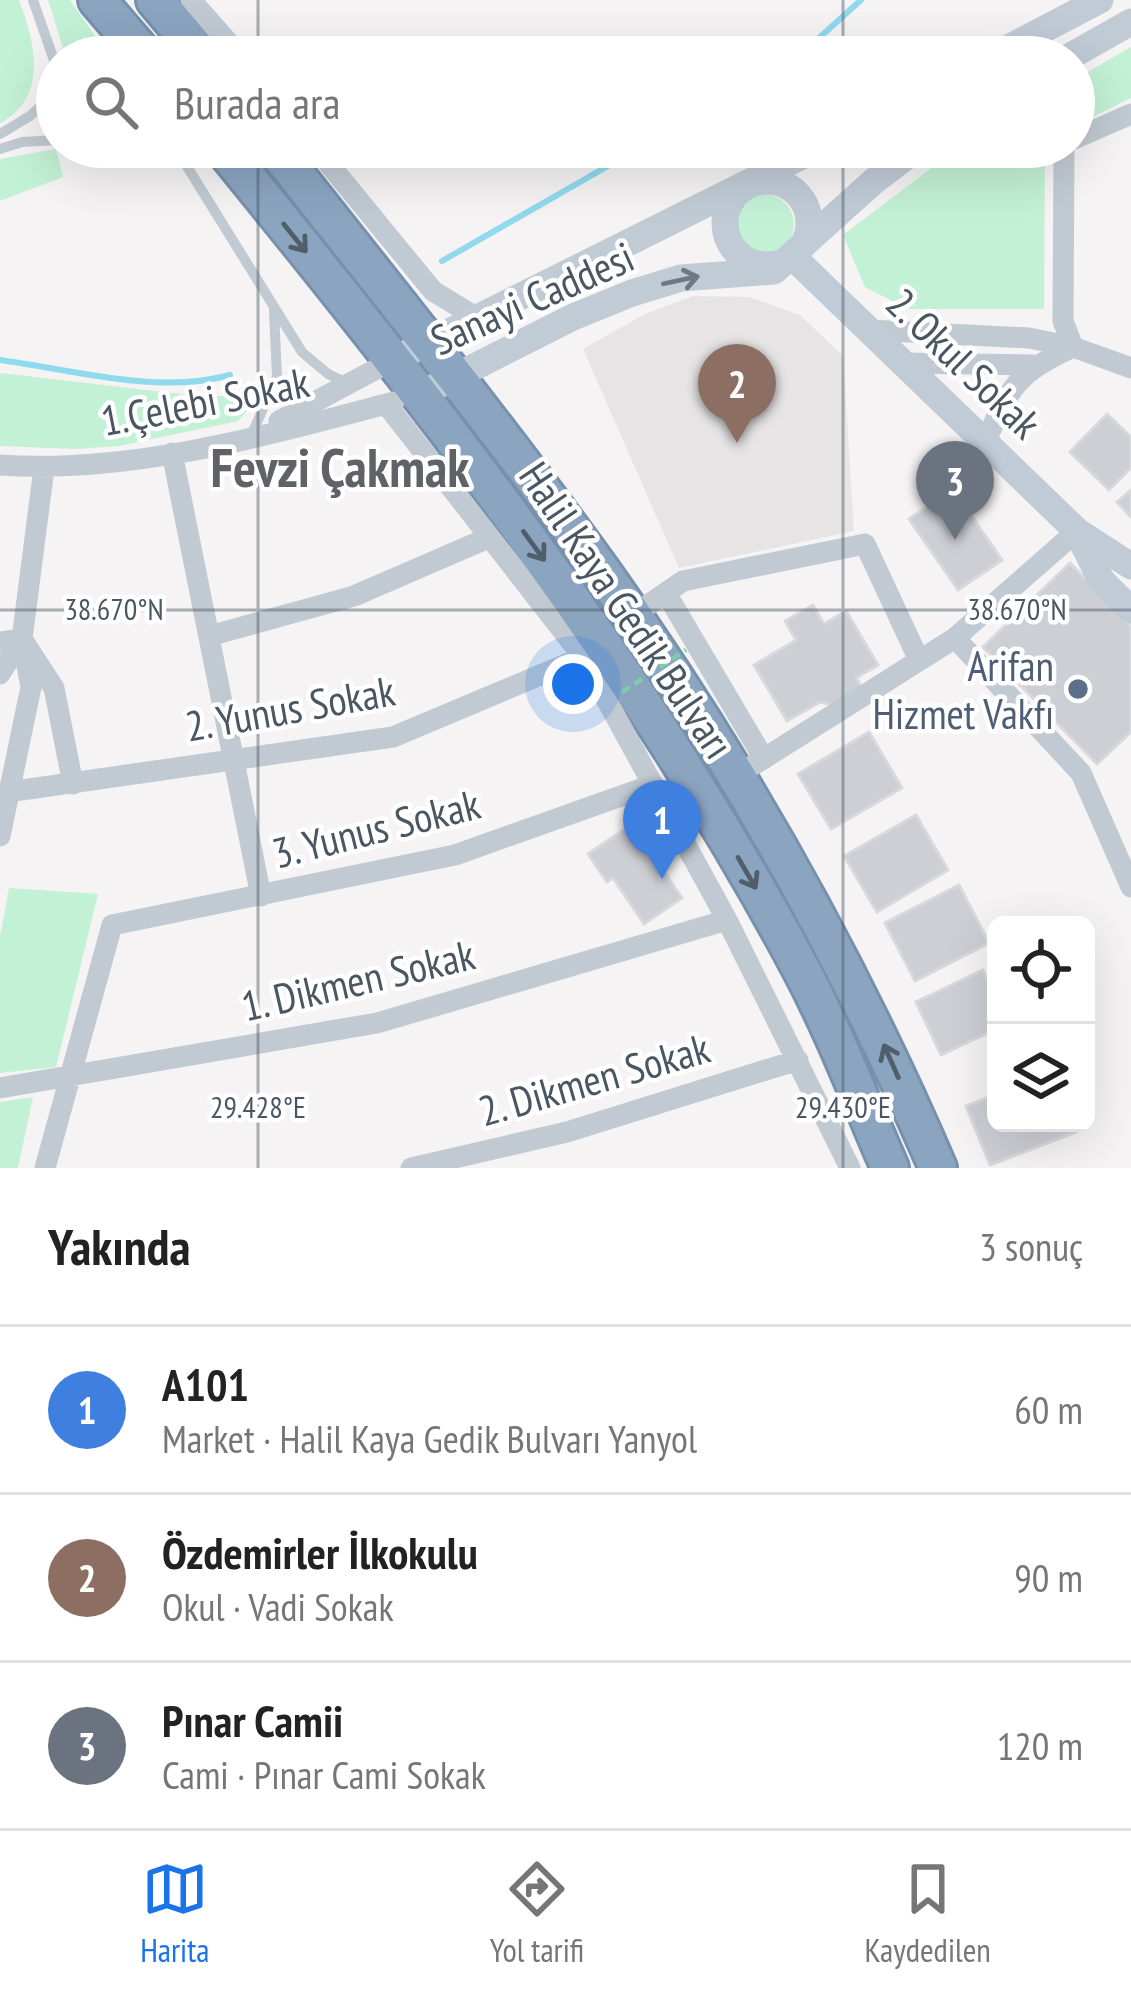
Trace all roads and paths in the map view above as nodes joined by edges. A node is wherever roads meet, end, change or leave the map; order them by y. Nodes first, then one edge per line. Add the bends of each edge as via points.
1 (34, 0) edge
2 (97, 0) edge
3 (155, 0) edge
4 (191, 0) edge
5 (224, 0) edge
6 (1100, 0) edge
7 (1131, 22) edge
8 (46, 36) edge
9 (128, 36) edge
10 (196, 36) edge
11 (202, 36) edge
12 (207, 36) edge
13 (1032, 36) edge
14 (1095, 42) edge
15 (36, 110) edge
16 (1131, 114) edge
17 (1095, 130) edge
18 (0, 134) edge
19 (36, 141) edge
20 (0, 149) edge
21 (188, 168) edge
22 (238, 168) edge
23 (290, 168) edge
24 (332, 168) edge
25 (780, 168) edge
26 (891, 168) edge
27 (1064, 168) edge
28 (747, 185) junction
29 (792, 256) junction
30 (272, 302) junction
31 (479, 319) junction
32 (868, 330) junction
33 (428, 344) junction
34 (1073, 347) junction
35 (395, 359) junction
36 (903, 363) junction
37 (1035, 364) junction
38 (1131, 368) edge
39 (456, 376) junction
40 (349, 384) junction
41 (404, 399) junction
42 (251, 436) junction
43 (985, 442) junction
44 (172, 453) junction
45 (0, 465) edge
46 (44, 468) junction
47 (1076, 531) junction
48 (488, 538) junction
49 (1131, 566) edge
50 (666, 593) junction
51 (1131, 610) edge
52 (632, 616) junction
53 (209, 636) junction
54 (955, 638) junction
55 (11, 640) edge
56 (686, 650) dead end
57 (583, 657) junction
58 (920, 660) junction
59 (0, 674) edge
60 (622, 692) dead end
61 (233, 760) junction
62 (750, 768) junction
63 (73, 784) junction
64 (652, 785) junction
65 (4, 792) edge
66 (0, 836) edge
67 (1131, 887) edge
68 (261, 896) junction
69 (727, 920) junction
70 (798, 1060) junction
71 (67, 1078) junction
72 (0, 1088) edge
73 (45, 1168) edge
74 (411, 1168) edge
75 (850, 1168) edge
76 (890, 1168) edge
77 (938, 1168) edge

1 - 8 lane
2 - 9 highway
3 - 10 highway
4 - 11 street
5 - 12 street
6 - 13 street
7 - 14 street
15 - 18 lane
16 - 17 street
19 - 20 lane
21 - 30 lane
22 -> 35 highway, Halil Kaya Gedik Bulvarı
23 - 33 highway, Halil Kaya Gedik Bulvarı
24 - 31 street via 434,291
25 - 28 street, Sanayi Caddesi
26 - 29 street, Sanayi Caddesi
27 - 34 street via 1063,321
28 - 29 street via 771,181 802,200 807,236
28 - 29 street via 727,209 728,241 762,265
28 - 31 street, Sanayi Caddesi
29 - 32 street, 2. Okul Sokak
39 -> 29 street, Sanayi Caddesi via 632,293 680,278 774,272
30 - 40 lane via 302,352
30 - 42 lane via 277,377
31 - 33 street, Sanayi Caddesi
32 - 34 street
32 - 36 street, 2. Okul Sokak
33 - 35 street, Sanayi Caddesi
33 - 39 highway, Halil Kaya Gedik Bulvarı
34 - 37 street
34 - 38 street
35 - 40 street
35 - 41 highway, Halil Kaya Gedik Bulvarı
36 - 37 street
36 - 43 street, 2. Okul Sokak
37 - 43 street via 1018,378
39 - 41 street, Sanayi Caddesi
39 - 52 highway, Halil Kaya Gedik Bulvarı
40 - 42 street
41 - 42 street, 1.Çelebi Sokak
41 - 48 street
41 -> 76 highway, Halil Kaya Gedik Bulvarı via 594,628 803,974
42 - 44 street, 1.Çelebi Sokak
43 - 47 street, 2. Okul Sokak
44 - 46 street, 1.Çelebi Sokak
44 - 53 street
45 - 46 street, 1.Çelebi Sokak
46 - 55 street
47 - 49 street, 2. Okul Sokak
47 - 51 street, 2. Okul Sokak via 1100,580
47 - 54 street
48 - 53 street via 354,596
48 - 57 street
50 - 52 street
50 - 58 street via 683,580 865,544
50 - 62 street
52 - 62 highway, Halil Kaya Gedik Bulvarı
53 - 61 street
54 - 58 street
54 - 67 street via 1081,773
55 - 59 street
55 - 63 street via 54,688
55 - 65 street via 31,687
56 - 60 path, bridge
57 - 61 street, 2. Yunus Sokak via 393,737
57 - 64 street
58 - 62 street
61 - 63 street, 2. Yunus Sokak
61 - 68 street
77 -> 62 highway, Halil Kaya Gedik Bulvarı
63 - 65 street, 2. Yunus Sokak
64 - 68 street, 3. Yunus Sokak via 455,855
64 - 69 street
65 - 66 street
68 - 71 street, 3. Yunus Sokak via 112,925
69 - 70 street
69 - 71 street, 1. Dikmen Sokak via 377,1023
70 - 74 street, 2. Dikmen Sokak via 567,1132
70 - 75 street
71 - 72 street, 1. Dikmen Sokak
71 - 73 street

